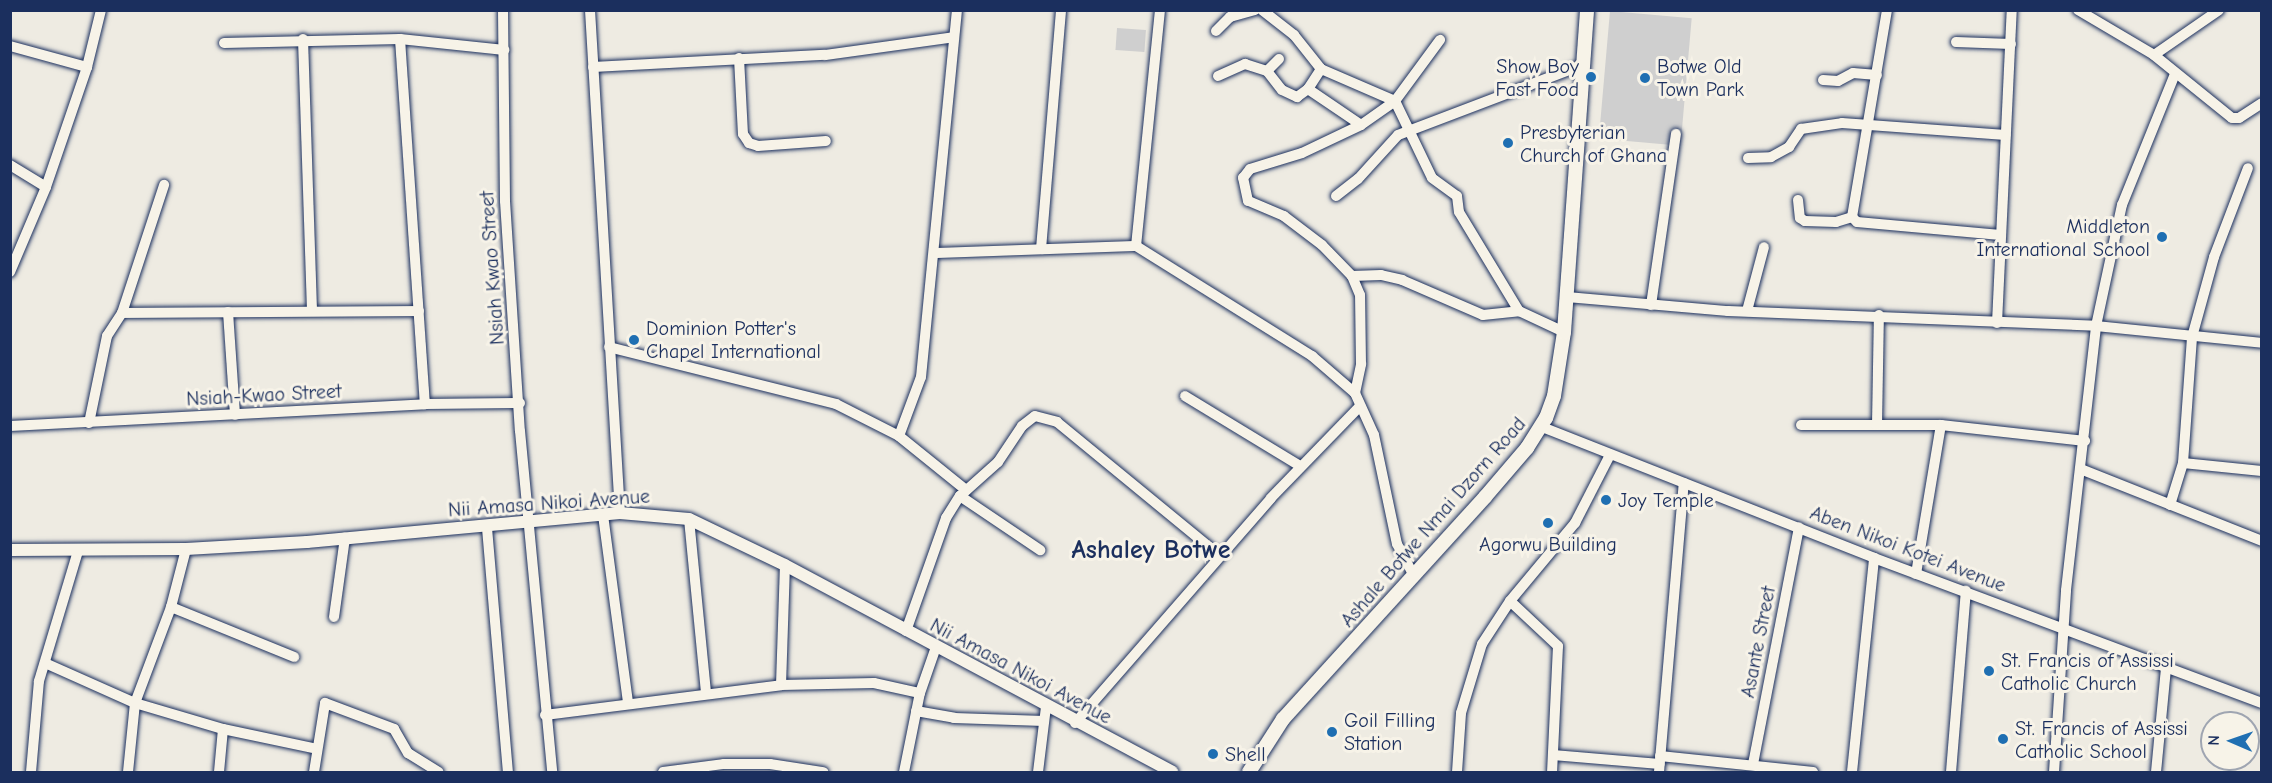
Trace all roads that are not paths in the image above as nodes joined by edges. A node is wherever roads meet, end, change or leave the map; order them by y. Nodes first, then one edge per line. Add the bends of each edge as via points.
1 (101, 10) edge
2 (503, 10) edge
3 (590, 10) edge
4 (957, 10) edge
5 (1060, 10) edge
6 (1160, 10) edge
7 (1255, 10) edge
8 (1262, 10) edge
9 (1587, 10) edge
10 (1887, 10) edge
11 (2012, 10) edge
12 (2078, 10) edge
13 (2219, 10) edge
14 (1216, 31) dead end
15 (954, 38) junction
16 (303, 39) junction
17 (400, 39) junction
18 (1440, 40) dead end
19 (1956, 42) dead end
20 (224, 43) dead end
21 (2010, 44) junction
22 (10, 46) edge
23 (504, 50) junction
24 (2154, 55) junction
25 (739, 58) junction
26 (1279, 59) dead end
27 (1582, 65) junction
28 (87, 67) junction
29 (593, 67) junction
30 (1321, 69) junction
31 (1267, 71) junction
32 (2175, 74) junction
33 (1877, 75) junction
34 (1218, 76) dead end
35 (1823, 80) dead end
36 (1308, 89) junction
37 (1395, 101) junction
38 (2262, 104) edge
39 (1362, 125) junction
40 (1868, 125) junction
41 (1411, 130) junction
42 (1676, 134) dead end
43 (2006, 135) junction
44 (826, 141) dead end
45 (1748, 158) dead end
46 (10, 165) edge
47 (2248, 168) dead end
48 (164, 184) dead end
49 (46, 187) junction
50 (1336, 196) dead end
51 (1798, 200) dead end
52 (1852, 217) junction
53 (2000, 235) junction
54 (1137, 246) junction
55 (1764, 247) dead end
56 (1041, 249) junction
57 (935, 253) junction
58 (10, 272) edge
59 (1352, 276) junction
60 (1567, 297) junction
61 (1651, 305) junction
62 (1519, 310) junction
63 (312, 311) junction
64 (419, 311) junction
65 (228, 312) junction
66 (1747, 312) junction
67 (122, 313) junction
68 (1878, 315) junction
69 (1997, 323) junction
70 (2096, 326) junction
71 (1564, 332) junction
72 (2192, 337) junction
73 (2262, 343) edge
74 (609, 347) junction
75 (1355, 393) junction
76 (1185, 396) dead end
77 (520, 403) junction
78 (425, 404) junction
79 (1360, 406) junction
80 (236, 415) junction
81 (88, 423) junction
82 (1800, 424) dead end
83 (1877, 425) junction
84 (1941, 425) junction
85 (10, 426) edge
86 (1542, 427) junction
87 (899, 436) junction
88 (2085, 441) junction
89 (1610, 455) junction
90 (2183, 463) junction
91 (1300, 466) junction
92 (2083, 470) junction
93 (2262, 471) edge
94 (1684, 483) junction
95 (963, 493) junction
96 (2170, 505) junction
97 (620, 513) junction
98 (603, 515) junction
99 (689, 519) junction
100 (528, 523) junction
101 (1799, 527) junction
102 (487, 528) junction
103 (345, 538) junction
104 (2262, 541) edge
105 (186, 549) junction
106 (10, 550) edge
107 (78, 550) junction
108 (1040, 550) dead end
109 (1220, 556) junction
110 (1874, 558) junction
111 (785, 565) junction
112 (1916, 573) junction
113 (1413, 574) junction
114 (1966, 591) junction
115 (1510, 601) junction
116 (171, 607) junction
117 (334, 617) dead end
118 (2065, 628) junction
119 (906, 631) junction
120 (936, 647) junction
121 (294, 657) dead end
122 (45, 663) junction
123 (2166, 669) junction
124 (781, 685) junction
125 (706, 693) junction
126 (920, 693) junction
127 (135, 703) junction
128 (628, 703) junction
129 (2262, 703) edge
130 (1046, 707) junction
131 (916, 711) junction
132 (545, 715) junction
133 (1044, 721) junction
134 (1075, 723) junction
135 (223, 729) junction
136 (317, 749) junction
137 (1553, 754) junction
138 (1660, 764) edge
139 (1753, 764) junction
140 (696, 771) edge
141 (31, 772) edge
142 (128, 772) edge
143 (219, 772) edge
144 (314, 772) edge
145 (438, 772) edge
146 (508, 772) edge
147 (552, 772) edge
148 (663, 772) edge
149 (823, 772) edge
150 (904, 772) edge
151 (1038, 772) edge
152 (1172, 772) edge
153 (1249, 772) edge
154 (1456, 772) edge
155 (1552, 772) edge
156 (1813, 772) edge
157 (1852, 772) edge
158 (1951, 772) edge
159 (2054, 772) edge
160 (2156, 772) edge

1 - 28 street
2 - 23 street, Nsiah Kwao Street
3 - 29 street
4 - 15 street
5 - 56 street
6 - 54 street
7 - 14 street via 1230,17
8 - 30 street via 1294,35
9 - 27 main road, Ashale Botwe Nmai Dzorn Road
10 - 33 street
11 - 21 street
12 - 24 street
13 - 24 street
15 - 25 street via 825,55
15 - 57 street
16 - 17 street
16 - 20 street
16 - 63 street
17 - 23 street
17 - 64 street
18 - 37 street
19 - 21 street
21 - 43 street
22 - 28 street
23 - 77 street, Nsiah Kwao Street via 505,201
24 - 32 street
25 - 29 street
25 - 44 street via 743,134 749,143 758,146
26 - 31 street
27 - 41 street
27 - 60 main road, Ashale Botwe Nmai Dzorn Road
28 - 49 street
29 - 74 street
30 - 36 street
30 - 37 street
31 - 34 street via 1245,64
31 - 36 street via 1282,90 1297,97
32 - 38 street via 2218,109 2239,118
32 - 70 street via 2122,205
33 - 35 street via 1853,73 1838,81
33 - 40 street
36 - 39 street
37 - 39 street
37 - 41 street
39 - 59 street via 1302,153 1250,170 1243,178 1248,201 1284,216 1322,245
40 - 43 street
40 - 45 street via 1842,123 1801,129 1789,147 1772,157
40 - 52 street
41 - 50 street via 1398,135 1358,179
41 - 62 street via 1432,178 1457,196 1459,212
42 - 61 street
43 - 53 street
46 - 49 street
47 - 72 street via 2214,257
48 - 67 street
49 - 58 street
51 - 52 street via 1800,218 1805,222
52 - 53 street via 1857,222
53 - 69 street
54 - 56 street
54 - 75 street via 1312,356
55 - 66 street
56 - 57 street
57 - 87 street via 921,377
59 - 62 street via 1381,275 1402,280 1483,315
59 - 75 street via 1360,296 1361,364
60 - 61 street
60 - 71 main road, Ashale Botwe Nmai Dzorn Road
61 - 66 street
62 - 71 street
63 - 64 street
63 - 65 street
64 - 78 street
65 - 67 street
65 - 80 street
66 - 68 street
67 - 81 street via 107,336
68 - 69 street
68 - 83 street
69 - 70 street
70 - 72 street
70 - 88 street
71 - 86 main road, Ashale Botwe Nmai Dzorn Road via 1554,396
72 - 73 street
72 - 90 street
74 - 87 street via 836,404
74 - 97 street
75 - 79 street
76 - 91 street
77 - 78 street, Nsiah-Kwao Street
77 - 100 street, Nsiah Kwao Street
78 - 80 street, Nsiah-Kwao Street
79 - 91 street
79 - 113 street via 1374,435 1397,544
80 - 81 street, Nsiah-Kwao Street
81 - 85 street, Nsiah-Kwao Street
82 - 83 street
83 - 84 street
84 - 88 street
84 - 112 street
86 - 89 street, Aben Nikoi Kotei Avenue
86 - 113 main road, Ashale Botwe Nmai Dzorn Road via 1485,497
87 - 95 street
88 - 92 street
89 - 94 street, Aben Nikoi Kotei Avenue
89 - 115 street via 1575,524
90 - 93 street
90 - 96 street
91 - 109 street
92 - 96 street
92 - 118 street
94 - 101 street, Aben Nikoi Kotei Avenue
94 - 138 street
95 - 108 street
95 - 109 street via 998,462 1022,426 1035,416 1046,417
95 - 119 street via 946,518
96 - 104 street
97 - 98 street, Nii Amasa Nikoi Avenue
97 - 99 street, Nii Amasa Nikoi Avenue
98 - 100 street, Nii Amasa Nikoi Avenue
98 - 128 street
99 - 111 street, Nii Amasa Nikoi Avenue
99 - 125 street
100 - 102 street, Nii Amasa Nikoi Avenue
100 - 132 street, Nsiah Kwao Street
101 - 110 street, Aben Nikoi Kotei Avenue
101 - 139 street, Asante Street
102 - 103 street, Nii Amasa Nikoi Avenue
102 - 146 street
103 - 105 street, Nii Amasa Nikoi Avenue
103 - 117 street
105 - 107 street, Nii Amasa Nikoi Avenue
105 - 116 street
106 - 107 street, Nii Amasa Nikoi Avenue
107 - 122 street
109 - 134 street
110 - 112 street, Aben Nikoi Kotei Avenue
110 - 157 street
111 - 119 street, Nii Amasa Nikoi Avenue
111 - 124 street
112 - 114 street, Aben Nikoi Kotei Avenue
113 - 153 main road, Ashale Botwe Nmai Dzorn Road via 1283,719
114 - 118 street, Aben Nikoi Kotei Avenue
114 - 158 street
115 - 137 street via 1552,636 1558,646
115 - 154 street via 1482,644 1469,677 1461,713
116 - 121 street
116 - 127 street
118 - 123 street, Aben Nikoi Kotei Avenue
118 - 159 street
119 - 120 street, Nii Amasa Nikoi Avenue
120 - 126 street
120 - 130 street, Nii Amasa Nikoi Avenue
122 - 127 street
122 - 141 street via 39,681
123 - 129 street, Aben Nikoi Kotei Avenue
123 - 160 street
124 - 125 street
124 - 126 street via 874,683
125 - 128 street
126 - 131 street
127 - 135 street
127 - 142 street
128 - 132 street
130 - 133 street
130 - 134 street, Nii Amasa Nikoi Avenue
131 - 133 street via 954,718
131 - 150 street
132 - 147 street, Nsiah Kwao Street
133 - 151 street
134 - 152 street, Nii Amasa Nikoi Avenue
135 - 136 street
135 - 143 street
136 - 144 street
136 - 145 street via 325,703 394,729 408,753
137 - 138 street
137 - 155 street
138 - 139 street
139 - 156 street
140 - 148 street
140 - 149 street via 770,764

